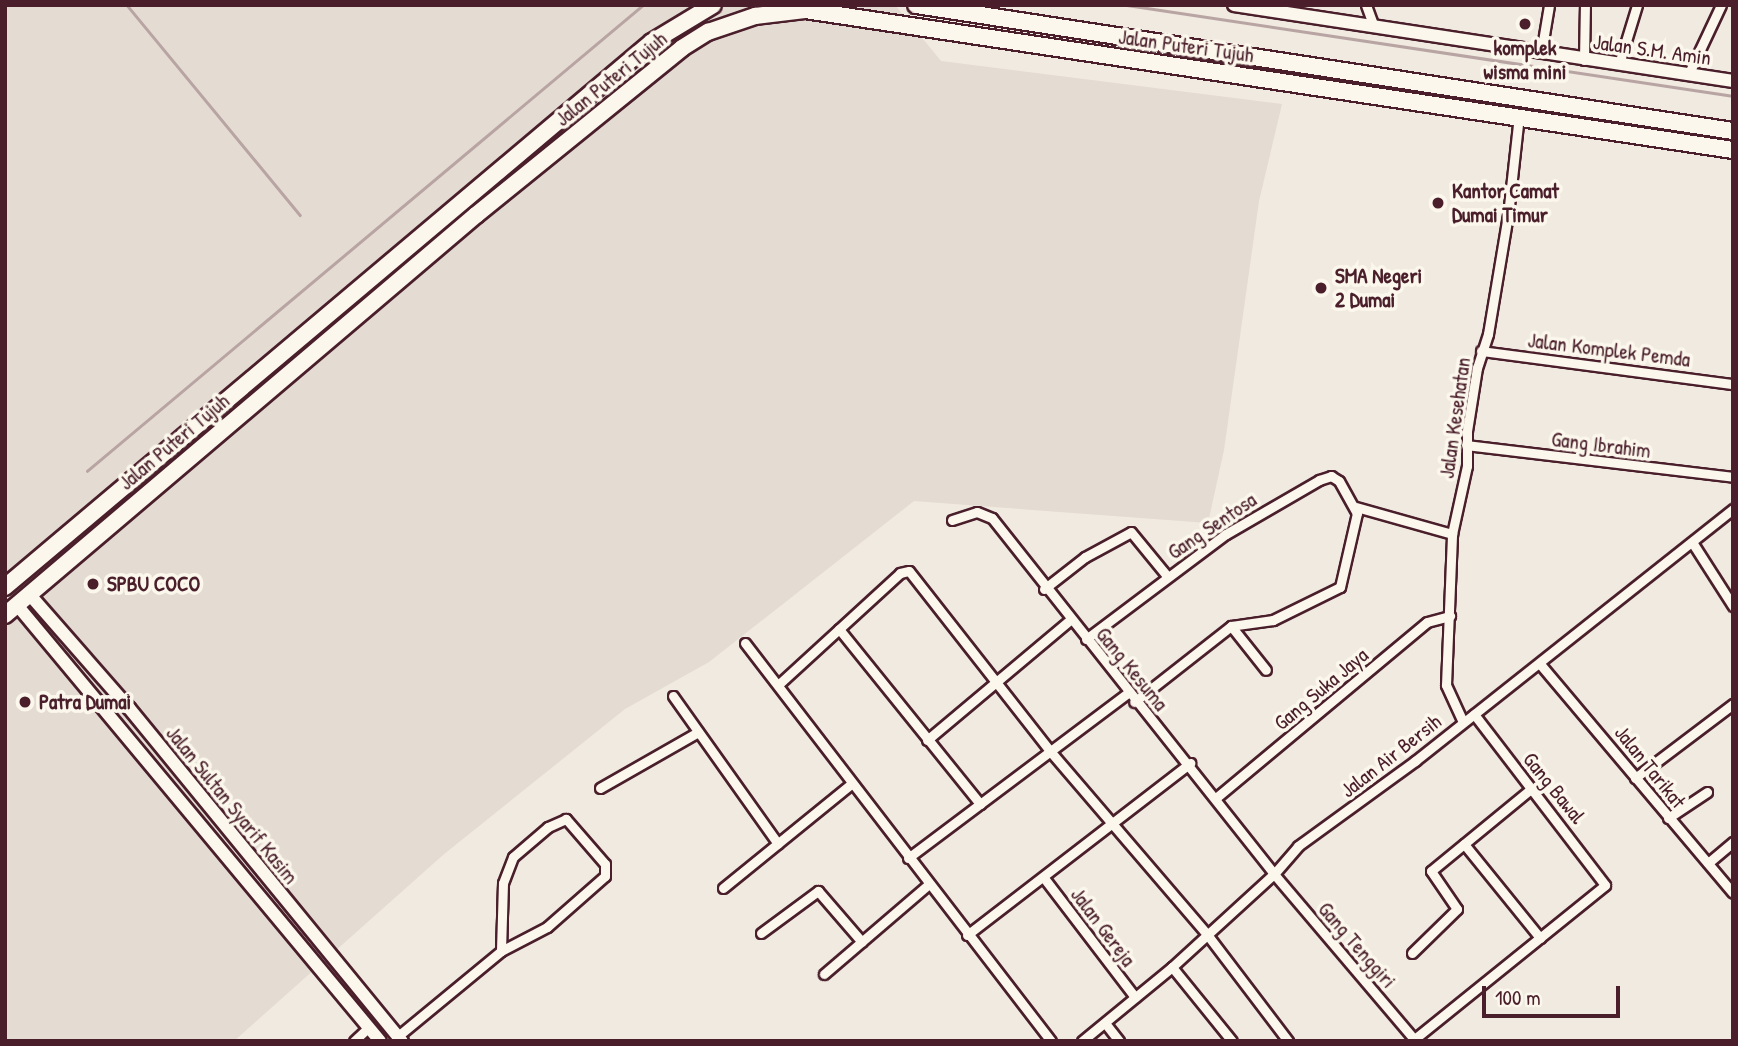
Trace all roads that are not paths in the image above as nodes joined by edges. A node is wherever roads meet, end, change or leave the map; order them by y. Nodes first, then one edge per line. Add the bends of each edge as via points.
1 (713, 5) edge
2 (1234, 5) edge
3 (1366, 5) edge
4 (1549, 5) edge
5 (1585, 5) edge
6 (1637, 5) edge
7 (1721, 5) edge
8 (923, 6) edge
9 (1252, 7) edge
10 (1374, 27) junction
11 (1541, 53) junction
12 (1584, 60) junction
13 (1619, 64) junction
14 (1689, 73) junction
15 (1733, 82) edge
16 (1519, 116) junction
17 (1733, 131) edge
18 (1733, 150) edge
19 (465, 202) junction
20 (476, 215) junction
21 (1481, 351) junction
22 (1733, 384) edge
23 (1466, 445) junction
24 (1733, 477) edge
25 (1356, 508) junction
26 (1733, 509) edge
27 (952, 520) dead end
28 (1452, 534) junction
29 (1692, 542) junction
30 (1168, 577) junction
31 (5, 587) edge
32 (1044, 589) junction
33 (18, 605) edge
34 (1733, 606) edge
35 (1450, 616) junction
36 (1070, 620) junction
37 (1231, 626) junction
38 (839, 629) junction
39 (1086, 639) junction
40 (745, 643) dead end
41 (1540, 664) junction
42 (1266, 670) dead end
43 (995, 682) junction
44 (779, 684) junction
45 (1128, 693) junction
46 (673, 696) dead end
47 (1134, 702) junction
48 (1733, 705) edge
49 (1474, 714) junction
50 (1463, 722) junction
51 (698, 732) junction
52 (927, 740) junction
53 (1050, 751) junction
54 (1190, 763) junction
55 (1634, 778) junction
56 (851, 784) junction
57 (600, 789) dead end
58 (1531, 789) junction
59 (1707, 792) dead end
60 (1217, 797) junction
61 (980, 804) junction
62 (208, 809) junction
63 (1668, 818) junction
64 (194, 819) junction
65 (1113, 821) junction
66 (1733, 842) edge
67 (778, 844) junction
68 (1464, 844) junction
69 (908, 858) junction
70 (1707, 863) junction
71 (1274, 874) junction
72 (1044, 878) junction
73 (928, 885) junction
74 (723, 888) dead end
75 (1733, 893) edge
76 (761, 933) dead end
77 (1206, 933) junction
78 (967, 935) junction
79 (1540, 939) junction
80 (862, 942) junction
81 (501, 951) junction
82 (1412, 953) dead end
83 (1172, 967) junction
84 (824, 974) dead end
85 (1135, 997) junction
86 (1105, 1023) junction
87 (368, 1028) junction
88 (400, 1039) edge
89 (1413, 1040) edge
90 (354, 1041) edge
91 (380, 1041) edge
92 (1051, 1041) edge
93 (1082, 1041) edge
94 (1119, 1041) edge
95 (1232, 1041) edge
96 (1288, 1041) edge

1 - 19 highway, Jalan Puteri Tujuh via 667,31
2 - 9 street, Jalan S.M. Amin
3 - 10 street
4 - 11 street
5 - 12 street
6 - 13 street
7 - 14 street
8 - 17 highway, Jalan Puteri Tujuh
9 - 10 street, Jalan S.M. Amin
10 - 11 street, Jalan S.M. Amin
11 - 12 street, Jalan S.M. Amin
12 - 13 street, Jalan S.M. Amin
13 - 14 street, Jalan S.M. Amin
14 - 15 street, Jalan S.M. Amin
16 - 18 highway, Jalan Puteri Tujuh
16 - 20 highway, Jalan Puteri Tujuh via 786,10 739,21 695,39
16 - 21 street, Jalan Kesehatan via 1506,225
19 - 20 highway
19 - 31 highway, Jalan Puteri Tujuh
20 - 33 highway, Jalan Puteri Tujuh
21 - 22 street, Jalan Komplek Pemda
21 - 23 street, Jalan Kesehatan
23 - 24 street, Gang Ibrahim
23 - 28 street, Jalan Kesehatan via 1467,467
25 - 28 street
25 - 30 street, Gang Sentosa via 1335,477 1319,480 1226,534
25 - 37 street via 1340,587 1273,620
26 - 29 street, Jalan Air Bersih
27 - 32 street, Gang Kesuma via 977,512 988,514
28 - 35 street, Jalan Kesehatan
29 - 34 street
29 - 41 street, Jalan Air Bersih
30 - 32 street via 1131,532 1085,557
30 - 39 street, Gang Sentosa
32 - 36 street, Gang Kesuma
33 - 62 street, Jalan Sultan Syarif Kasim via 128,708
33 - 64 street, Jalan Sultan Syarif Kasim
35 - 50 street, Jalan Kesehatan via 1446,685
35 - 60 street, Gang Suka Jaya via 1427,622
36 - 39 street, Gang Kesuma
36 - 43 street
37 - 42 street
37 - 47 street
38 - 43 street via 907,570
38 - 44 street
38 - 52 street
39 - 45 street, Gang Kesuma
40 - 44 street
41 - 49 street, Jalan Air Bersih
41 - 55 street, Jalan Tarikat
43 - 52 street
43 - 53 street
44 - 56 street
45 - 47 street, Gang Kesuma
45 - 53 street
46 - 51 street
47 - 54 street, Gang Kesuma
48 - 55 street
49 - 50 street, Jalan Air Bersih
49 - 58 street, Gang Bawal
50 - 71 street, Jalan Air Bersih via 1298,846
51 - 57 street
51 - 67 street
52 - 61 street
53 - 61 street
53 - 65 street
54 - 60 street, Gang Kesuma
54 - 65 street
55 - 63 street, Jalan Tarikat
56 - 67 street
56 - 69 street
58 - 68 street
58 - 79 street, Gang Bawal via 1605,885
59 - 63 street
60 - 71 street, Gang Kesuma
61 - 69 street
62 - 64 street
62 - 88 street, Jalan Sultan Syarif Kasim
63 - 70 street, Jalan Tarikat
64 - 87 street, Jalan Sultan Syarif Kasim
65 - 72 street
65 - 77 street
66 - 70 street
67 - 74 street
68 - 79 street
68 - 82 street via 1430,872 1457,909
69 - 73 street
70 - 75 street, Jalan Tarikat
71 - 77 street, Jalan Air Bersih
71 - 89 street, Gang Tenggiri
72 - 78 street
72 - 85 street, Jalan Gereja
73 - 78 street
73 - 80 street
76 - 80 street via 818,891
77 - 83 street, Jalan Air Bersih
77 - 96 street
78 - 92 street
79 - 89 street
80 - 84 street
81 - 81 street via 503,883 513,857 548,827 566,819 605,864 607,873 547,927
81 - 88 street
83 - 85 street, Jalan Air Bersih
83 - 95 street
85 - 86 street, Jalan Air Bersih
86 - 93 street, Jalan Air Bersih
86 - 94 street
87 - 90 street
87 - 91 street, Jalan Sultan Syarif Kasim

